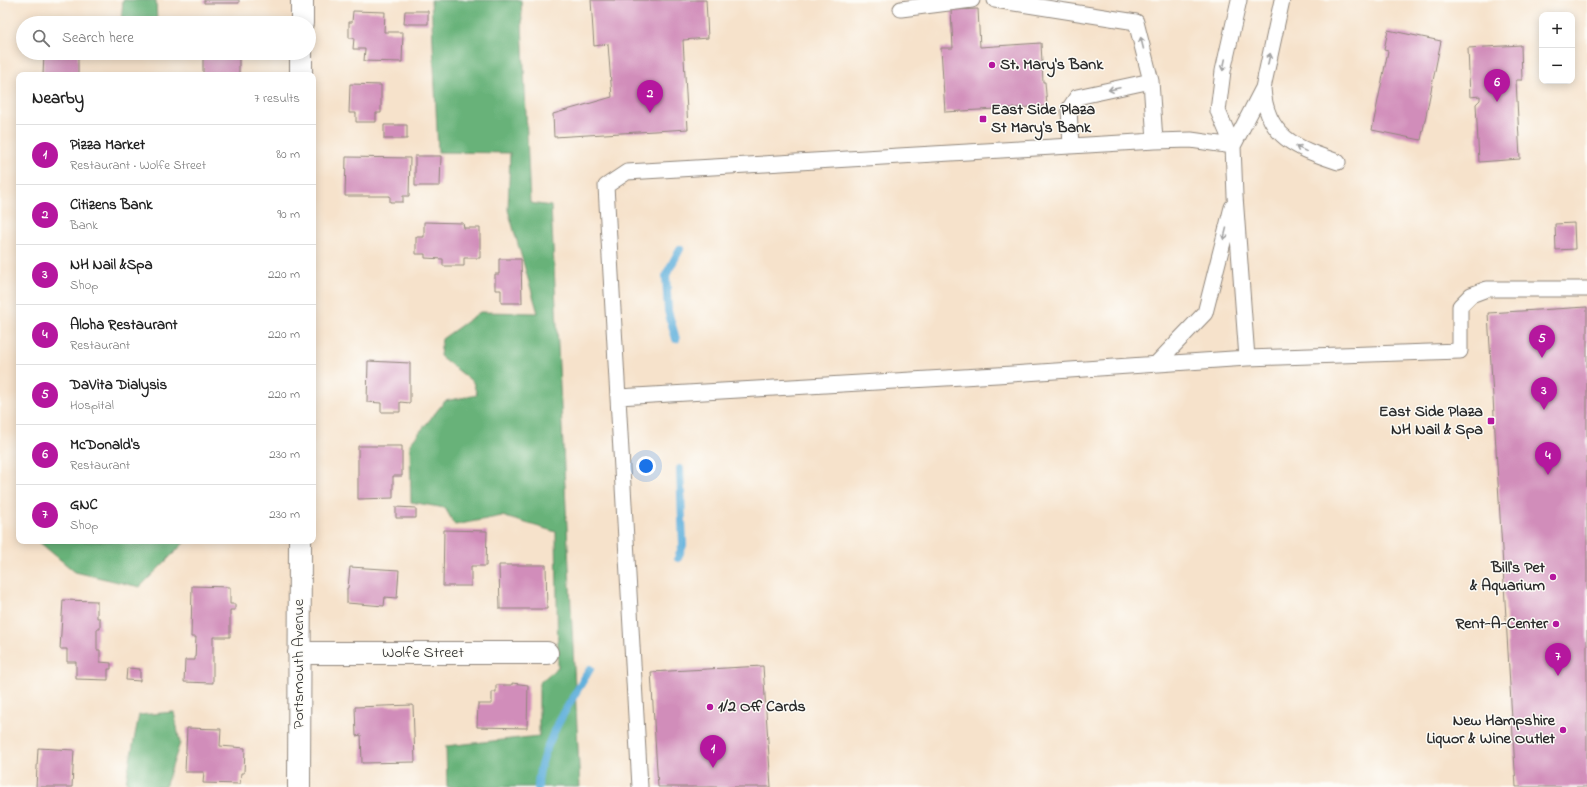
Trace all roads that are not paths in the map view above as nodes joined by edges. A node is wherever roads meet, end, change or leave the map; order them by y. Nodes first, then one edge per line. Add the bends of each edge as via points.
1 (302, 0) edge
2 (972, 0) edge
3 (995, 0) edge
4 (1239, 0) edge
5 (1282, 0) edge
6 (901, 9) dead end
7 (302, 16) edge
8 (302, 60) edge
9 (301, 72) edge
10 (1151, 81) junction
11 (1263, 88) junction
12 (1155, 141) junction
13 (1071, 146) junction
14 (1233, 146) junction
15 (1338, 162) dead end
16 (1235, 196) junction
17 (1587, 289) edge
18 (1247, 358) junction
19 (1156, 364) junction
20 (618, 397) junction
21 (300, 544) edge
22 (299, 653) junction
23 (546, 653) dead end
24 (299, 787) edge
25 (640, 787) edge

1 - 7 street
2 - 6 lane
10 -> 3 lane via 1136,22
4 -> 14 lane via 1223,71 1218,111
11 -> 5 lane
8 - 9 street
10 - 12 lane
10 -> 13 lane via 1077,97 1069,109
11 - 14 lane
15 -> 11 lane via 1301,150 1285,140 1274,125 1264,103
12 - 13 lane
12 - 14 lane via 1191,140
13 - 20 lane via 627,172 606,186
14 - 16 lane
16 - 18 lane
16 -> 19 lane via 1205,312
17 - 18 lane via 1487,289 1471,295 1460,306 1460,351
18 - 19 lane
19 - 20 lane
20 - 25 lane
21 - 22 street, Portsmouth Avenue
22 - 23 street, Wolfe Street
22 - 24 street, Portsmouth Avenue

